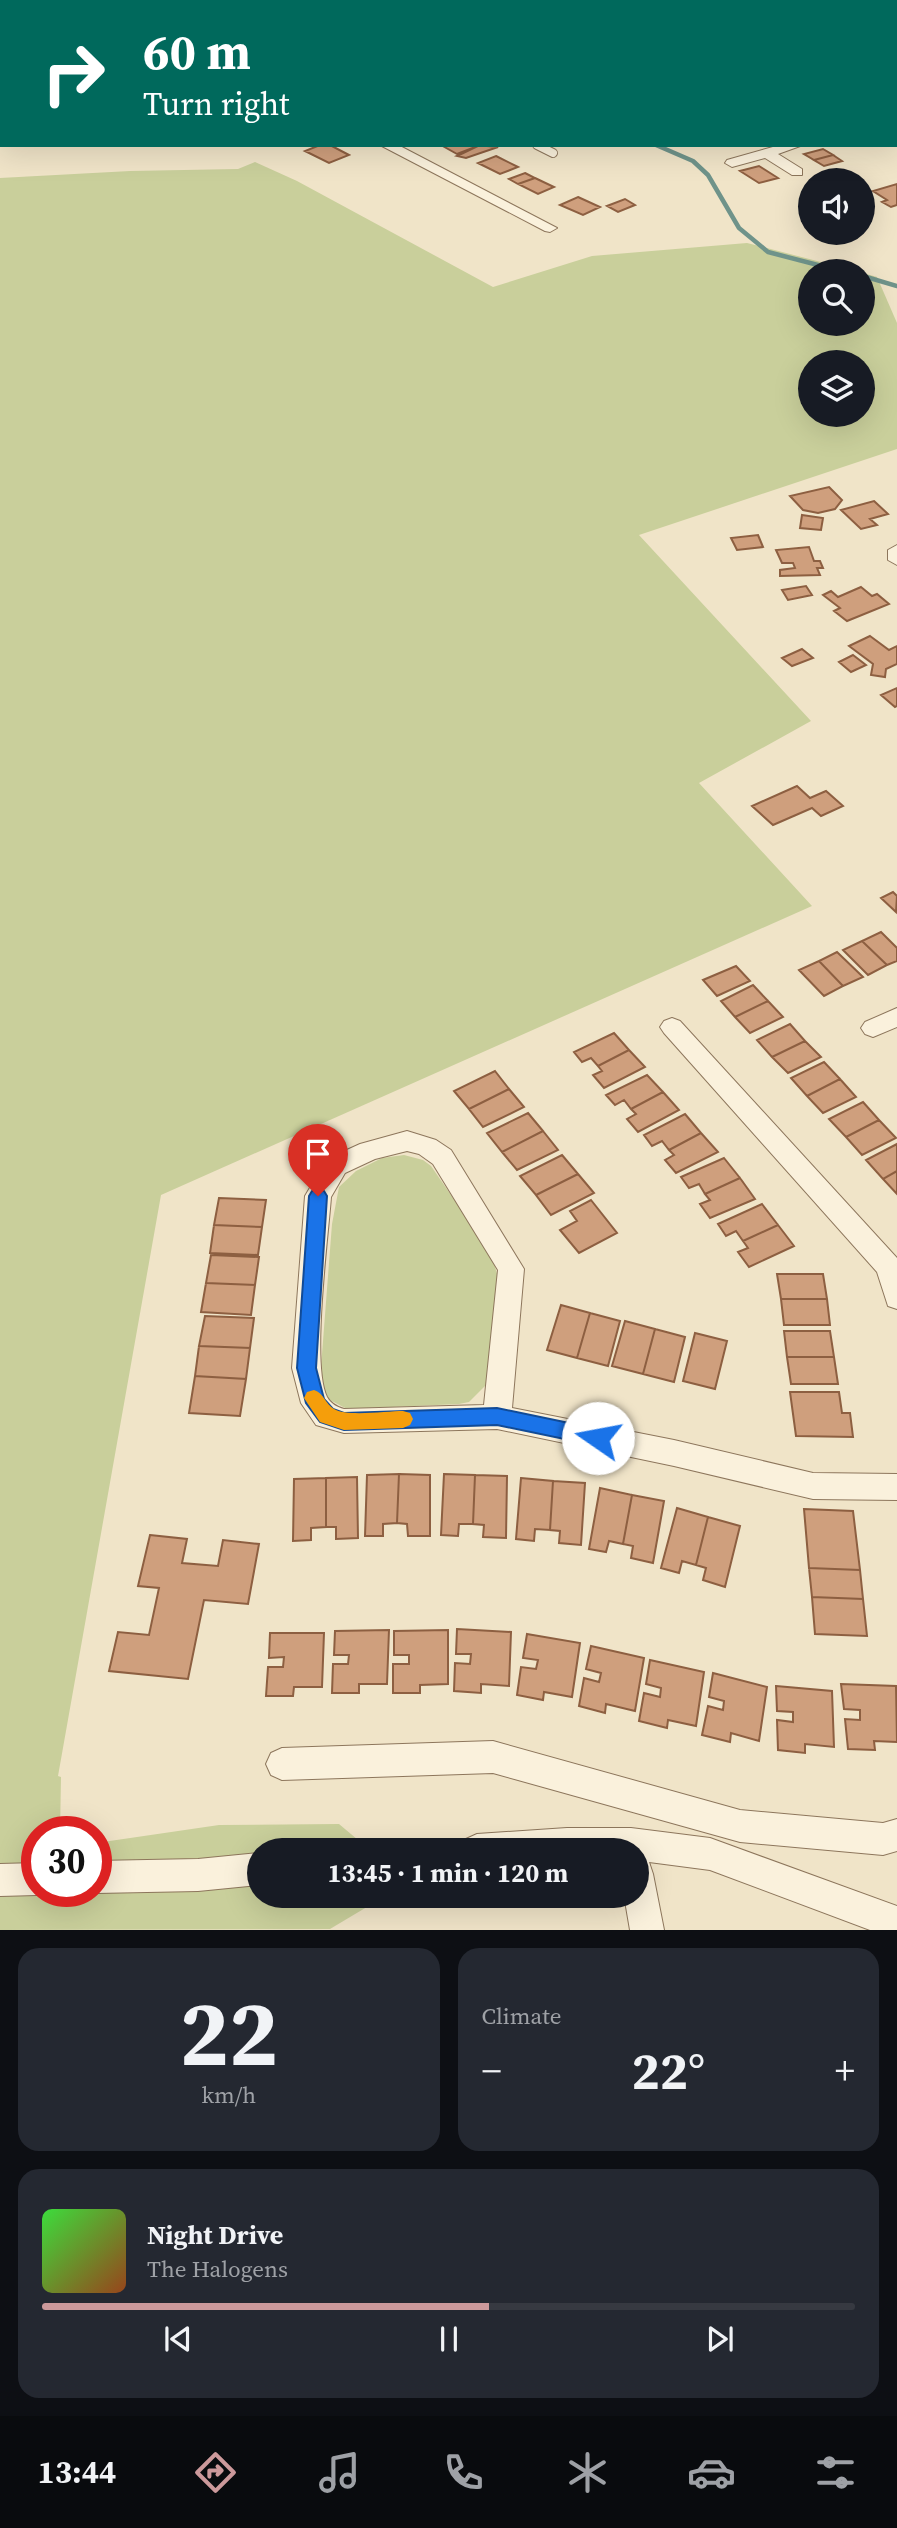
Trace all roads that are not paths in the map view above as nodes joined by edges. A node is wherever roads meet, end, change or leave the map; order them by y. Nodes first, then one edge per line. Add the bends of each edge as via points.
1 (395, 147) edge
2 (541, 147) edge
3 (790, 147) edge
4 (553, 153) dead end
5 (768, 154) junction
6 (732, 163) dead end
7 (797, 172) dead end
8 (550, 228) dead end
9 (897, 550) edge
10 (897, 560) edge
11 (897, 1017) edge
12 (672, 1027) dead end
13 (873, 1028) dead end
14 (897, 1298) edge
15 (497, 1417) junction
16 (897, 1487) edge
17 (282, 1764) dead end
18 (897, 1835) edge
19 (649, 1856) edge
20 (247, 1870) edge
21 (112, 1877) edge
22 (21, 1879) edge
23 (0, 1880) edge
24 (643, 1908) edge
25 (897, 1923) edge
26 (647, 1930) edge

1 - 8 street
2 - 4 lane
3 - 5 street
5 - 6 street
5 - 7 street
9 - 10 street
11 - 13 street
12 - 14 street via 889,1267
15 - 15 street via 344,1421 326,1416 315,1403 306,1368 318,1196 336,1166 407,1141 442,1157 511,1269
15 - 16 street via 813,1486
17 - 18 street via 493,1757 740,1826 883,1839
19 - 25 street via 710,1854
20 - 21 street
22 - 23 street
24 - 26 street

